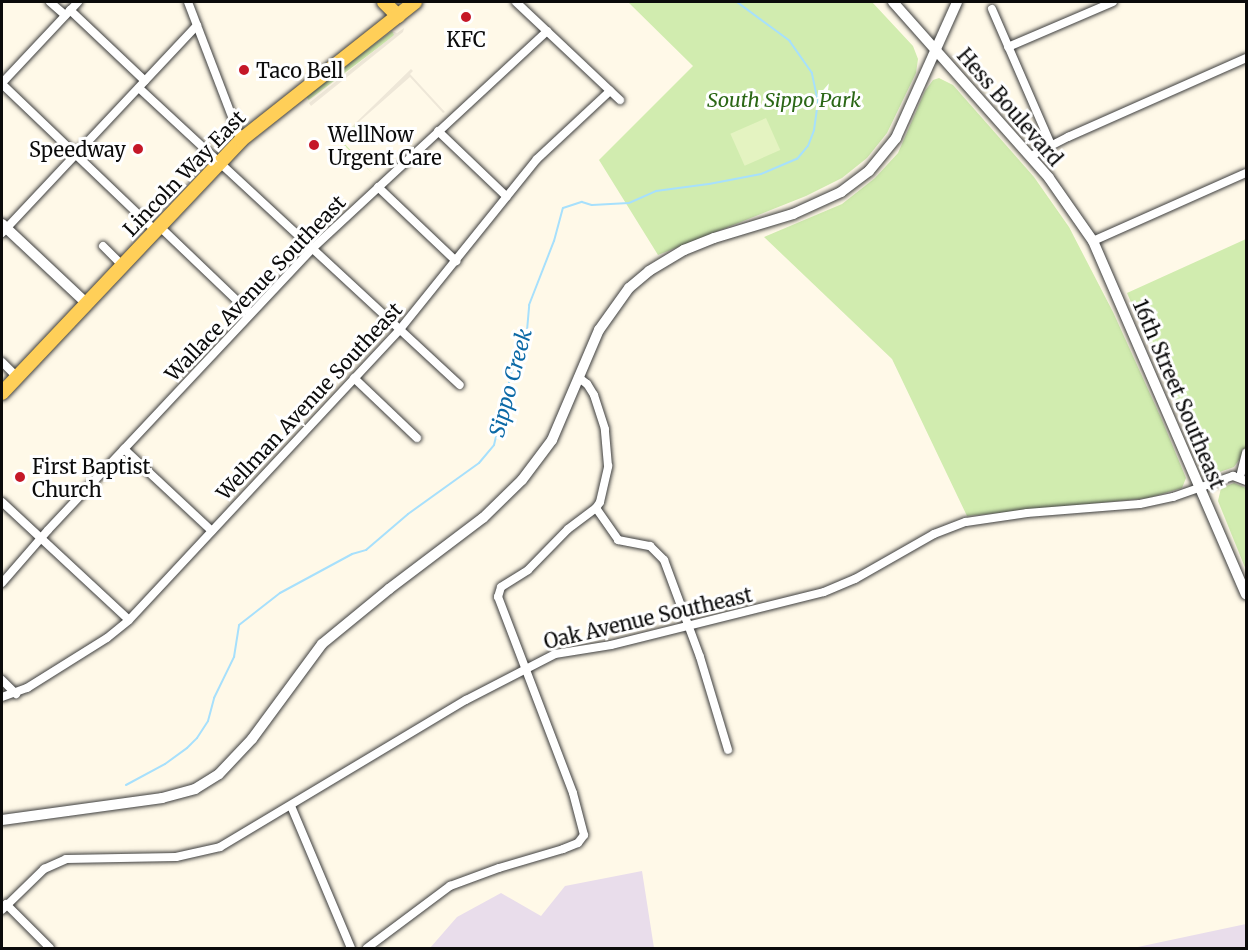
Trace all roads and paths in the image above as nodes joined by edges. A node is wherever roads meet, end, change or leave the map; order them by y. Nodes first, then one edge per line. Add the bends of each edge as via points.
1 (50, 2) edge
2 (78, 2) edge
3 (188, 2) edge
4 (384, 2) edge
5 (415, 2) edge
6 (516, 2) edge
7 (893, 2) edge
8 (957, 2) edge
9 (1113, 2) edge
10 (992, 9) dead end
11 (67, 13) junction
12 (398, 16) junction
13 (197, 25) junction
14 (547, 31) junction
15 (1008, 47) junction
16 (936, 49) junction
17 (1246, 58) edge
18 (2, 83) edge
19 (142, 85) junction
20 (610, 91) junction
21 (620, 100) dead end
22 (438, 131) junction
23 (241, 140) junction
24 (1051, 145) junction
25 (75, 155) junction
26 (1031, 156) junction
27 (220, 161) junction
28 (1246, 173) edge
29 (378, 187) junction
30 (507, 196) junction
31 (157, 228) junction
32 (3, 229) edge
33 (1093, 241) junction
34 (103, 246) dead end
35 (314, 247) junction
36 (456, 261) junction
37 (122, 265) junction
38 (86, 303) junction
39 (250, 313) junction
40 (401, 328) junction
41 (2, 362) edge
42 (17, 377) junction
43 (578, 377) junction
44 (354, 378) junction
45 (460, 385) dead end
46 (2, 393) edge
47 (417, 438) dead end
48 (124, 449) junction
49 (1246, 453) edge
50 (1243, 479) edge
51 (1201, 489) junction
52 (2, 502) edge
53 (596, 508) junction
54 (212, 531) junction
55 (41, 539) junction
56 (2, 583) edge
57 (1246, 594) edge
58 (129, 620) junction
59 (688, 626) junction
60 (525, 668) junction
61 (2, 680) edge
62 (16, 694) junction
63 (2, 697) edge
64 (729, 750) dead end
65 (291, 806) junction
66 (2, 820) edge
67 (4, 907) edge
68 (50, 948) edge
69 (351, 948) edge
70 (367, 948) edge

1 - 11 street
2 - 11 street
3 - 13 street
4 - 12 main road
5 - 12 main road, Lincoln Way East
6 - 14 street
7 - 16 street, Hess Boulevard
8 - 16 street
9 - 15 street
10 - 15 street
11 - 18 street
11 - 19 street
12 - 23 main road, Lincoln Way East
13 - 19 street
13 - 23 street
14 - 20 street
14 - 22 street, Wallace Avenue Southeast
15 - 24 street
16 - 26 street, Hess Boulevard
16 - 43 street via 896,138 869,171 825,200 763,225 701,243 649,271 611,310
17 - 24 street
18 - 25 street
19 - 25 street
19 - 27 street
20 - 21 street
20 - 30 street, Wellman Avenue Southeast via 537,159
22 - 29 street, Wallace Avenue Southeast
22 - 30 street
23 - 27 main road, Lincoln Way East
24 - 26 street
25 - 31 street
25 - 32 street
26 - 33 street, Hess Boulevard
27 - 31 main road, Lincoln Way East
27 - 35 street
28 - 33 street
29 - 35 street, Wallace Avenue Southeast
29 - 36 street
30 - 36 street, Wellman Avenue Southeast
31 - 37 main road, Lincoln Way East
31 - 39 street
32 - 38 street
33 - 51 street, 16th Street Southeast
34 - 37 street
35 - 39 street, Wallace Avenue Southeast
35 - 40 street
36 - 40 street, Wellman Avenue Southeast
37 - 38 main road, Lincoln Way East
38 - 42 main road, Lincoln Way East
39 - 48 street, Wallace Avenue Southeast
40 - 44 street, Wellman Avenue Southeast
40 - 45 street
41 - 42 street
42 - 46 main road, Lincoln Way East
43 - 53 street via 594,395 607,442 607,476
43 - 66 street via 552,440 522,480 458,538 334,633 242,752 219,774 195,789 162,798
44 - 47 street
44 - 54 street, Wellman Avenue Southeast
48 - 54 street
48 - 55 street, Wallace Avenue Southeast
49 - 50 street
50 - 51 street, Oak Avenue Southeast via 1228,477
51 - 57 street, 16th Street Southeast
51 - 59 street, Oak Avenue Southeast via 1140,504 966,522 934,534 838,587
52 - 55 street
53 - 59 street via 618,540 650,546 660,554
53 - 60 street via 568,529 528,570 498,591 499,603
54 - 58 street, Wellman Avenue Southeast
55 - 56 street, Wallace Avenue Southeast
55 - 58 street
58 - 62 street, Wellman Avenue Southeast via 107,638
59 - 60 street, Oak Avenue Southeast via 611,645 564,651
59 - 64 street
60 - 65 street, Oak Avenue Southeast
60 - 70 street via 579,808 584,835 578,843 563,849 450,886
61 - 62 street
62 - 63 street, Wellman Avenue Southeast
65 - 67 street, Oak Avenue Southeast via 231,842 206,852 147,858 79,857 55,863 33,878
65 - 69 street
67 - 68 street

